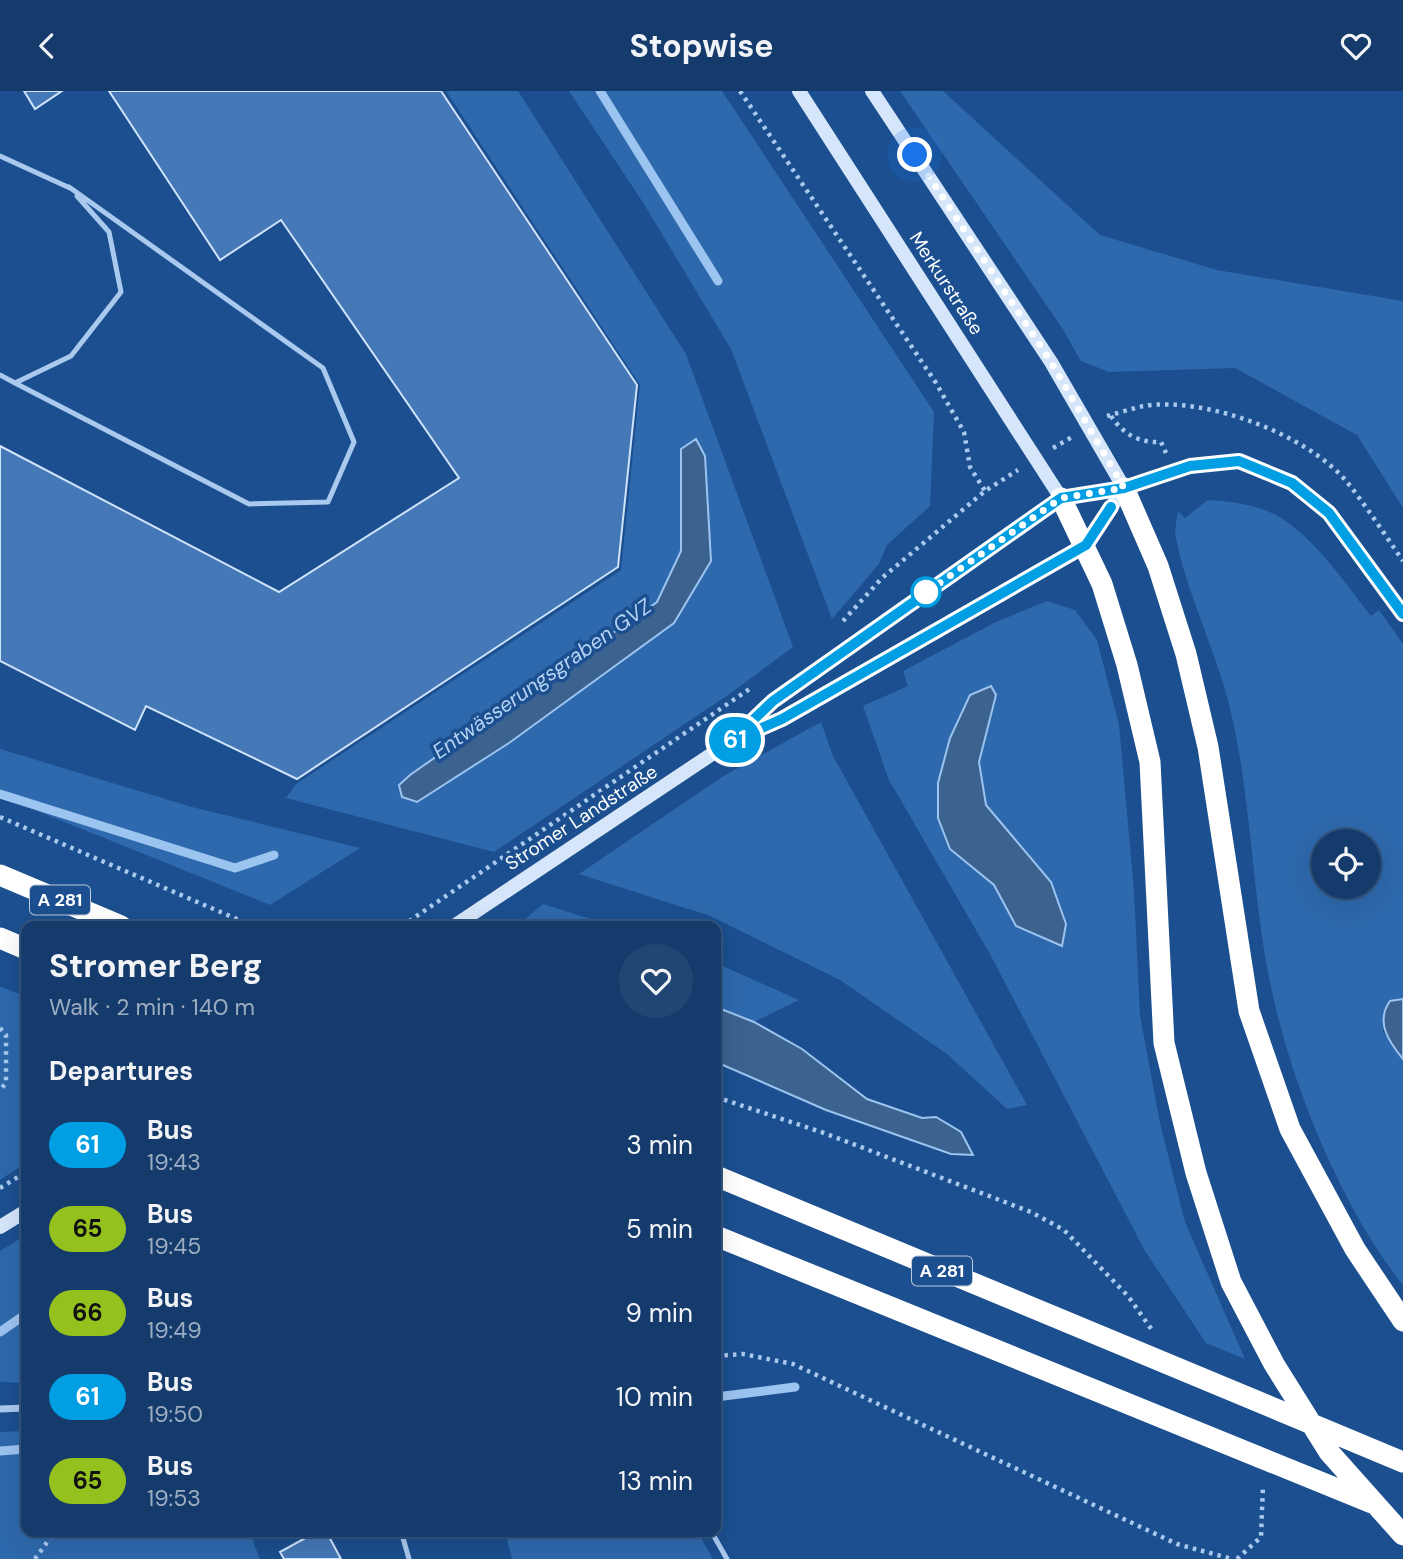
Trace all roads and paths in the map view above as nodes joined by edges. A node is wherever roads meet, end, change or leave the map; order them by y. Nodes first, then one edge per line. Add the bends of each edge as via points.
1 (740, 91) edge
2 (799, 91) edge
3 (872, 91) edge
4 (0, 156) edge
5 (69, 187) junction
6 (0, 375) edge
7 (15, 383) junction
8 (1111, 415) dead end
9 (1175, 471) junction
10 (1124, 488) junction
11 (1061, 498) junction
12 (1086, 545) junction
13 (851, 613) dead end
14 (1403, 614) edge
15 (752, 687) dead end
16 (730, 742) junction
17 (0, 817) edge
18 (0, 875) edge
19 (109, 921) edge
20 (241, 921) edge
21 (409, 921) edge
22 (461, 921) edge
23 (0, 938) edge
24 (21, 947) edge
25 (0, 1028) edge
26 (0, 1090) edge
27 (721, 1099) edge
28 (21, 1175) edge
29 (721, 1178) edge
30 (0, 1188) edge
31 (21, 1214) edge
32 (0, 1227) edge
33 (721, 1238) edge
34 (1146, 1321) dead end
35 (1403, 1321) edge
36 (721, 1356) edge
37 (21, 1408) edge
38 (0, 1409) edge
39 (1397, 1459) edge
40 (1403, 1516) edge
41 (1262, 1518) dead end
42 (1403, 1535) edge
43 (51, 1537) edge
44 (403, 1537) edge
45 (714, 1537) edge
46 (35, 1559) edge
47 (409, 1559) edge
48 (727, 1559) edge
49 (1234, 1559) edge

1 - 13 path via 936,383 964,432 970,467 985,491 882,578
2 - 11 main road, Merkurstraße
3 - 10 main road via 1051,362
4 - 5 lane
5 - 7 lane via 109,232 121,292 72,356
5 - 7 lane via 323,368 354,442 328,502 249,504
6 - 7 lane
8 - 9 path via 1119,428 1135,439 1161,442
9 - 10 main road, Stromer Landstraße
9 - 14 main road, Stromer Landstraße via 1239,461 1292,483 1329,513
10 - 11 main road, Stromer Landstraße
10 - 12 main road, Stromer Landstraße
10 - 35 highway via 1183,640 1208,747 1254,1024 1290,1129 1355,1249
11 - 12 highway
11 - 16 main road, Stromer Landstraße via 773,701
12 - 16 main road, Stromer Landstraße via 782,719
12 - 42 highway via 1127,665 1150,762 1164,1043 1200,1185 1231,1282 1329,1452
15 - 21 path
16 - 22 main road, Stromer Landstraße
17 - 20 path
18 - 19 highway, A 281
23 - 24 highway
25 - 26 path via 6,1035 6,1083
27 - 34 path via 1031,1212 1064,1230
28 - 30 path
29 - 39 highway, A 281
31 - 32 main road
33 - 40 highway, A 281
36 - 49 path via 743,1354 793,1364 1177,1544
37 - 38 street
41 - 49 path via 1261,1537
43 - 46 path
44 - 47 lane
45 - 48 lane

